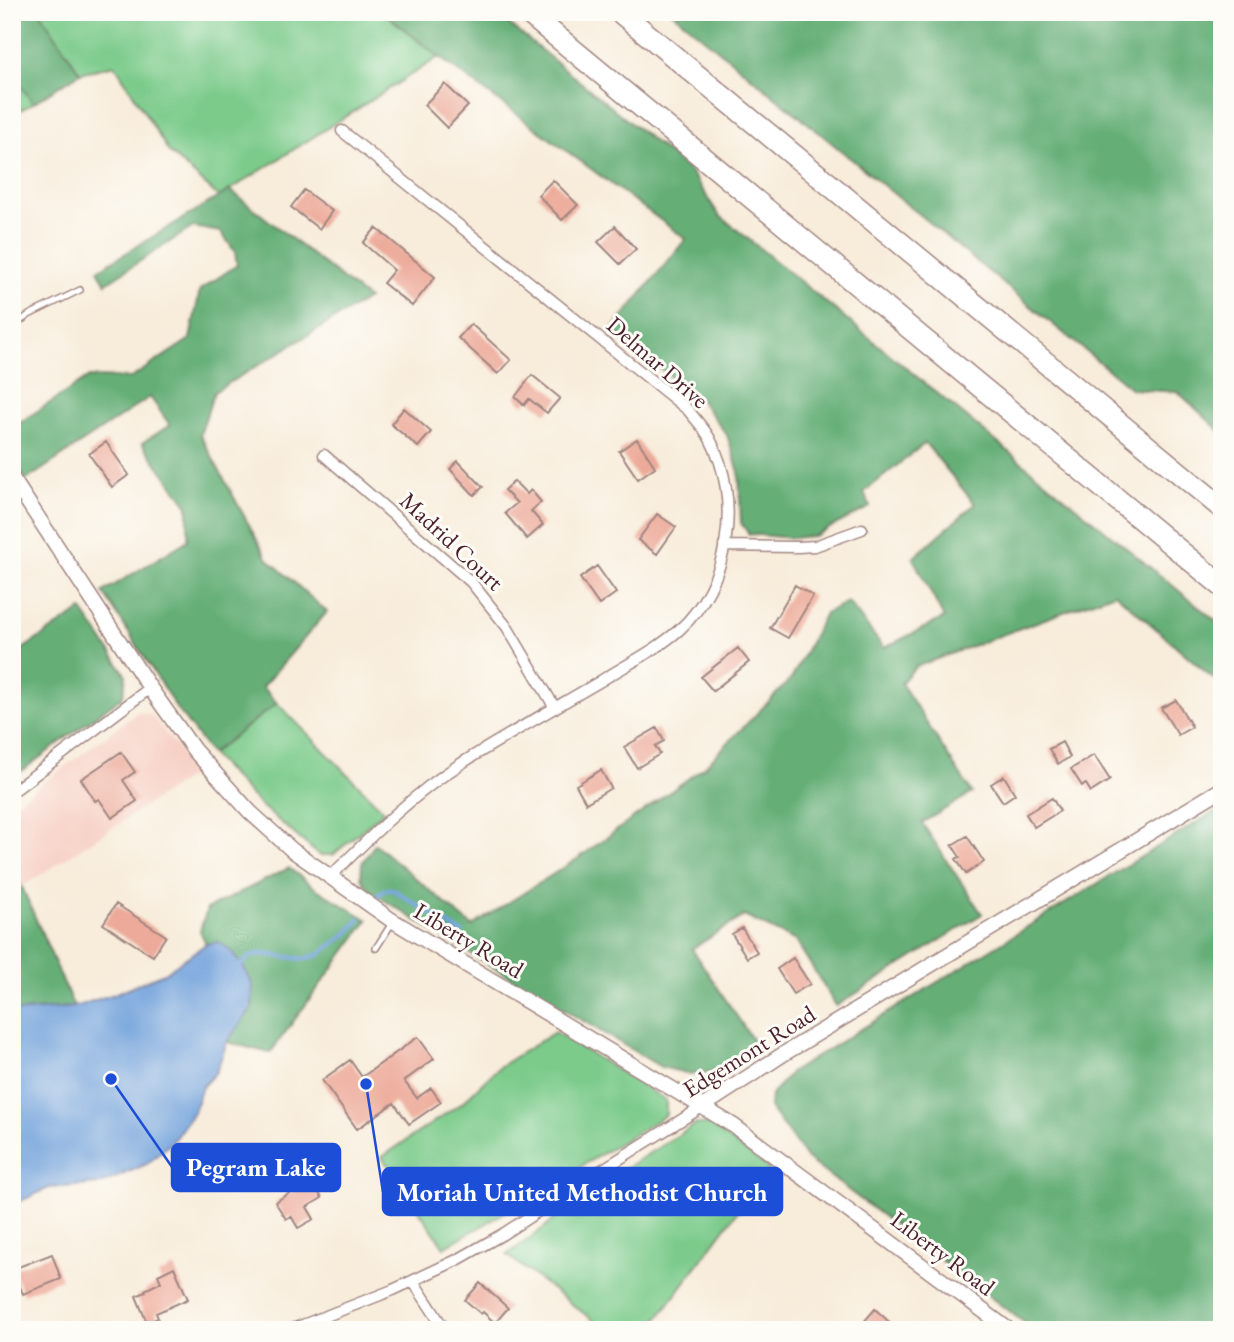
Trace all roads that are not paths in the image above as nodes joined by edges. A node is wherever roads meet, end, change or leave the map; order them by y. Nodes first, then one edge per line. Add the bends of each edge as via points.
1 (527, 12) edge
2 (620, 12) edge
3 (342, 131) dead end
4 (80, 289) dead end
5 (12, 327) edge
6 (324, 455) dead end
7 (12, 478) edge
8 (1222, 508) edge
9 (862, 529) dead end
10 (724, 546) junction
11 (1222, 586) edge
12 (150, 688) junction
13 (555, 708) junction
14 (1222, 789) edge
15 (12, 792) edge
16 (330, 877) junction
17 (393, 920) junction
18 (376, 948) dead end
19 (702, 1107) junction
20 (413, 1281) junction
21 (997, 1327) edge
22 (290, 1330) edge
23 (445, 1330) edge

1 - 11 highway
2 - 8 highway
3 - 10 street, Delmar Drive via 688,410 710,439 723,474 729,516
4 - 5 lane
6 - 13 street, Madrid Court via 471,582 507,627
7 - 12 street, Liberty Road
9 - 10 street via 815,546
10 - 13 street, Delmar Drive via 713,583 680,629
12 - 15 street
12 - 16 street, Liberty Road via 194,750 237,799 292,850
13 - 16 street, Delmar Drive via 427,788
14 - 19 street, Edgemont Road
16 - 17 street, Liberty Road
17 - 18 lane
17 - 19 street, Liberty Road
19 - 20 street, Edgemont Road via 503,1234
19 - 21 street, Liberty Road via 744,1133
20 - 22 street, Edgemont Road
20 - 23 street

